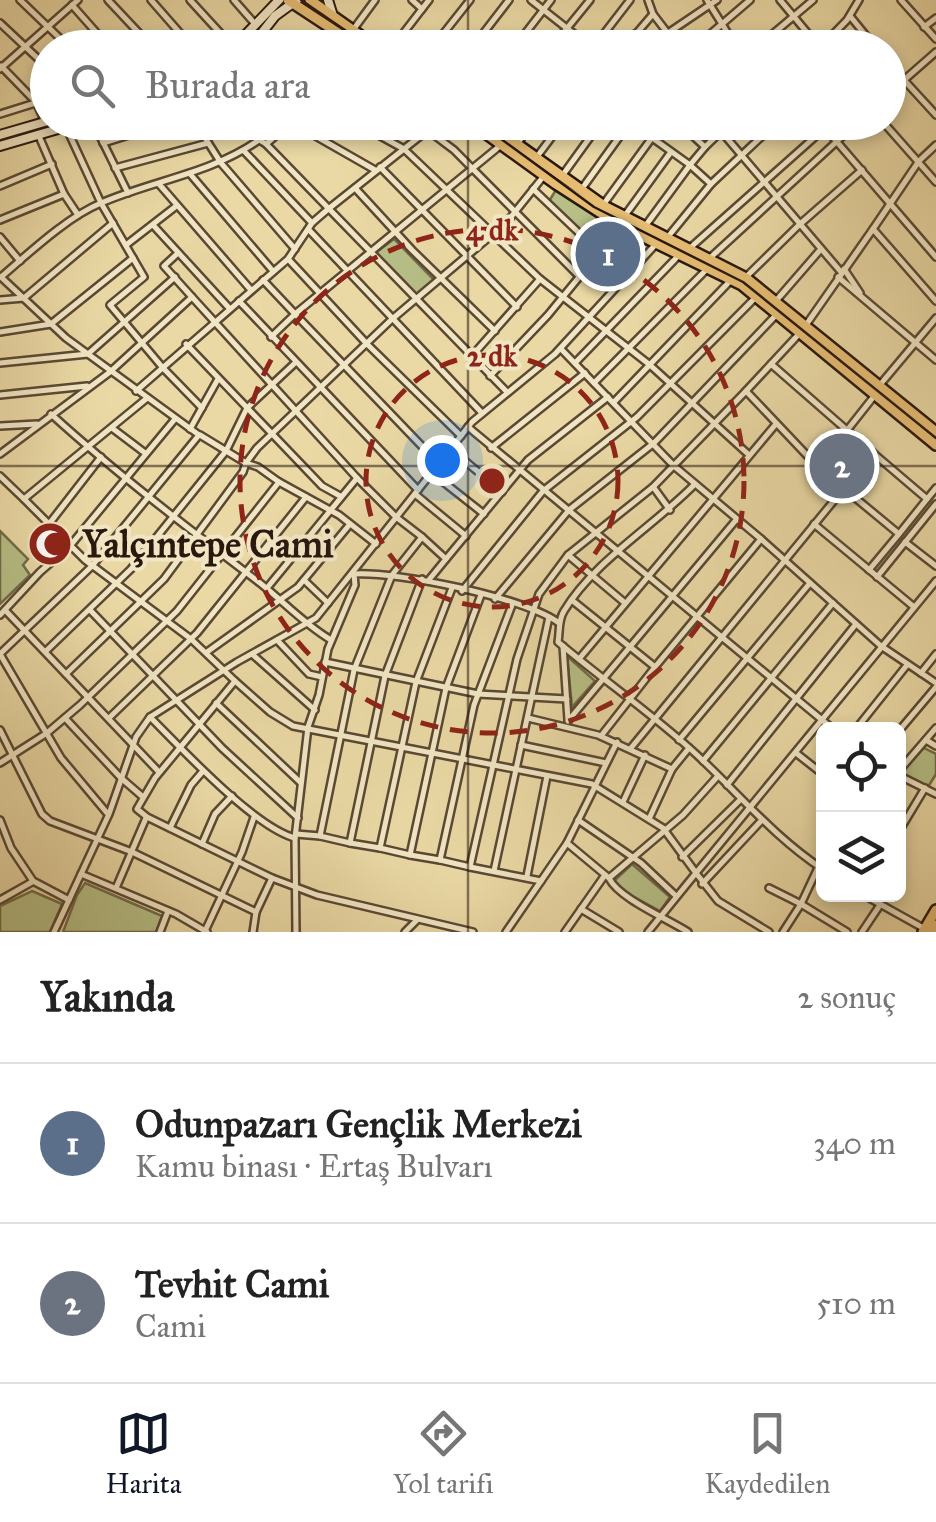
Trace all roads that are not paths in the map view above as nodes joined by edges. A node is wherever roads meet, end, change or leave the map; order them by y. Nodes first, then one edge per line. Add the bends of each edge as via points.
1 (20, 0) edge
2 (108, 0) edge
3 (151, 0) edge
4 (190, 0) edge
5 (234, 0) edge
6 (272, 0) edge
7 (280, 0) edge
8 (310, 0) edge
9 (328, 0) edge
10 (375, 0) edge
11 (412, 0) edge
12 (428, 0) edge
13 (470, 0) edge
14 (509, 0) edge
15 (531, 0) edge
16 (551, 0) edge
17 (590, 0) edge
18 (630, 0) edge
19 (717, 0) edge
20 (750, 0) edge
21 (780, 0) edge
22 (812, 0) edge
23 (860, 0) edge
24 (901, 0) edge
25 (292, 1) edge
26 (649, 1) edge
27 (709, 2) edge
28 (75, 3) edge
29 (422, 8) junction
30 (304, 10) junction
31 (543, 10) junction
32 (272, 14) junction
33 (653, 14) junction
34 (333, 16) junction
35 (793, 16) junction
36 (850, 16) junction
37 (936, 18) edge
38 (0, 23) edge
39 (722, 23) junction
40 (48, 26) junction
41 (924, 27) junction
42 (566, 28) junction
43 (44, 30) edge
44 (52, 30) edge
45 (96, 30) edge
46 (136, 30) edge
47 (177, 30) edge
48 (217, 30) edge
49 (259, 30) joint
50 (333, 30) edge
51 (352, 30) joint
52 (406, 30) edge
53 (446, 30) edge
54 (486, 30) edge
55 (528, 30) edge
56 (569, 30) edge
57 (606, 30) edge
58 (639, 30) edge
59 (665, 30) edge
60 (673, 30) edge
61 (714, 30) edge
62 (726, 30) edge
63 (777, 30) edge
64 (805, 30) edge
65 (837, 30) edge
66 (861, 30) edge
67 (936, 39) edge
68 (30, 42) edge
69 (26, 46) junction
70 (30, 50) edge
71 (936, 52) edge
72 (1, 67) edge
73 (906, 78) edge
74 (906, 82) edge
75 (30, 96) edge
76 (30, 104) edge
77 (1, 114) edge
78 (936, 115) edge
79 (30, 126) edge
80 (2, 134) edge
81 (30, 137) edge
82 (41, 140) edge
83 (72, 140) edge
84 (102, 140) edge
85 (113, 140) edge
86 (206, 140) edge
87 (259, 140) edge
88 (265, 140) edge
89 (324, 140) edge
90 (386, 140) edge
91 (418, 140) edge
92 (442, 140) edge
93 (494, 140) edge
94 (512, 140) edge
95 (520, 140) edge
96 (550, 140) edge
97 (588, 140) edge
98 (617, 140) edge
99 (650, 140) edge
100 (654, 140) edge
101 (698, 140) edge
102 (710, 140) edge
103 (731, 140) edge
104 (760, 140) edge
105 (808, 140) edge
106 (900, 140) edge
107 (262, 142) junction
108 (838, 142) joint
109 (103, 143) junction
110 (208, 143) junction
111 (517, 144) junction
112 (501, 145) junction
113 (0, 146) edge
114 (705, 146) junction
115 (936, 146) edge
116 (404, 150) junction
117 (244, 151) junction
118 (671, 152) junction
119 (743, 157) junction
120 (536, 158) junction
121 (919, 161) junction
122 (221, 163) junction
123 (52, 164) junction
124 (690, 166) junction
125 (116, 168) junction
126 (378, 168) junction
127 (472, 168) junction
128 (862, 170) junction
129 (191, 175) junction
130 (544, 176) junction
131 (562, 176) junction
132 (763, 181) junction
133 (936, 182) edge
134 (160, 184) junction
135 (711, 184) junction
136 (0, 186) edge
137 (355, 188) junction
138 (533, 189) junction
139 (447, 190) junction
140 (581, 190) junction
141 (128, 193) junction
142 (64, 194) junction
143 (776, 197) junction
144 (101, 202) junction
145 (891, 203) junction
146 (602, 205) junction
147 (176, 206) junction
148 (327, 210) junction
149 (422, 210) junction
150 (515, 211) junction
151 (78, 215) junction
152 (0, 220) edge
153 (623, 221) junction
154 (113, 223) junction
155 (312, 223) junction
156 (153, 225) junction
157 (798, 225) junction
158 (644, 227) junction
159 (873, 229) junction
160 (308, 230) junction
161 (396, 232) junction
162 (492, 234) junction
163 (0, 237) edge
164 (668, 238) junction
165 (656, 243) junction
166 (126, 245) junction
167 (295, 249) junction
168 (821, 249) junction
169 (685, 251) junction
170 (599, 252) junction
171 (179, 253) junction
172 (370, 253) junction
173 (467, 256) junction
174 (936, 257) edge
175 (133, 258) junction
176 (288, 259) junction
177 (20, 261) junction
178 (710, 262) junction
179 (273, 271) junction
180 (841, 272) junction
181 (347, 273) junction
182 (579, 276) junction
183 (0, 277) edge
184 (174, 277) junction
185 (442, 278) junction
186 (746, 278) junction
187 (540, 279) junction
188 (732, 279) junction
189 (262, 280) junction
190 (250, 290) junction
191 (320, 294) junction
192 (757, 296) junction
193 (192, 297) junction
194 (562, 297) junction
195 (24, 298) junction
196 (0, 300) edge
197 (416, 300) junction
198 (936, 301) edge
199 (239, 302) junction
200 (776, 302) junction
201 (516, 307) junction
202 (230, 309) junction
203 (295, 314) junction
204 (778, 314) junction
205 (590, 318) junction
206 (936, 318) edge
207 (391, 320) junction
208 (122, 322) junction
209 (212, 323) junction
210 (51, 324) junction
211 (803, 329) junction
212 (495, 331) junction
213 (605, 331) junction
214 (0, 332) edge
215 (271, 337) junction
216 (915, 343) junction
217 (142, 344) junction
218 (186, 344) junction
219 (367, 344) junction
220 (626, 348) junction
221 (561, 349) junction
222 (88, 354) junction
223 (471, 357) junction
224 (936, 360) edge
225 (295, 362) junction
226 (0, 363) edge
227 (575, 363) junction
228 (771, 364) junction
229 (344, 365) junction
230 (650, 365) junction
231 (162, 368) junction
232 (110, 372) junction
233 (584, 373) junction
234 (490, 376) junction
235 (219, 378) junction
236 (670, 382) junction
237 (594, 383) junction
238 (90, 386) junction
239 (272, 386) junction
240 (321, 387) junction
241 (877, 390) junction
242 (136, 391) junction
243 (746, 391) junction
244 (507, 392) junction
245 (0, 396) edge
246 (146, 398) junction
247 (611, 399) junction
248 (694, 402) junction
249 (202, 408) junction
250 (247, 408) junction
251 (296, 411) junction
252 (52, 414) junction
253 (482, 414) junction
254 (174, 419) junction
255 (632, 421) junction
256 (716, 423) junction
257 (776, 423) junction
258 (38, 424) junction
259 (0, 426) edge
260 (468, 427) junction
261 (112, 428) junction
262 (190, 429) junction
263 (845, 430) junction
264 (936, 432) edge
265 (271, 433) junction
266 (199, 435) junction
267 (462, 436) junction
268 (654, 442) junction
269 (936, 446) edge
270 (89, 448) junction
271 (491, 448) junction
272 (452, 450) junction
273 (226, 451) junction
274 (146, 452) junction
275 (0, 454) edge
276 (748, 454) junction
277 (873, 454) junction
278 (101, 457) junction
279 (246, 463) junction
280 (440, 464) junction
281 (674, 466) junction
282 (818, 467) junction
283 (519, 472) junction
284 (432, 473) junction
285 (0, 476) edge
286 (126, 478) junction
287 (358, 478) junction
288 (278, 482) junction
289 (695, 484) junction
290 (844, 486) junction
291 (653, 487) junction
292 (936, 488) edge
293 (543, 491) junction
294 (417, 492) junction
295 (502, 492) junction
296 (306, 497) junction
297 (341, 497) junction
298 (149, 498) junction
299 (24, 499) junction
300 (710, 499) junction
301 (927, 499) junction
302 (936, 504) edge
303 (329, 510) junction
304 (569, 510) junction
305 (670, 510) junction
306 (484, 514) junction
307 (175, 516) junction
308 (396, 518) junction
309 (736, 519) junction
310 (49, 524) junction
311 (350, 524) junction
312 (814, 524) junction
313 (197, 534) junction
314 (594, 534) junction
315 (899, 534) junction
316 (466, 536) junction
317 (422, 538) junction
318 (761, 538) junction
319 (905, 542) junction
320 (376, 544) junction
321 (70, 546) junction
322 (618, 553) junction
323 (223, 554) junction
324 (568, 555) junction
325 (446, 559) junction
326 (785, 561) junction
327 (92, 566) junction
328 (936, 566) edge
329 (869, 570) junction
330 (246, 573) junction
331 (354, 574) junction
332 (392, 574) junction
333 (592, 576) junction
334 (647, 576) junction
335 (877, 577) junction
336 (304, 580) junction
337 (425, 580) junction
338 (936, 581) edge
339 (810, 583) junction
340 (115, 585) junction
341 (267, 588) junction
342 (452, 588) junction
343 (462, 590) junction
344 (481, 596) junction
345 (673, 596) junction
346 (495, 599) junction
347 (280, 601) junction
348 (573, 601) junction
349 (142, 603) junction
350 (328, 603) junction
351 (625, 603) junction
352 (833, 603) junction
353 (512, 604) junction
354 (914, 607) junction
355 (90, 610) junction
356 (532, 610) junction
357 (3, 612) edge
358 (698, 616) junction
359 (549, 617) junction
360 (166, 620) junction
361 (559, 623) junction
362 (856, 624) junction
363 (306, 625) junction
364 (606, 627) junction
365 (24, 630) junction
366 (110, 632) junction
367 (722, 637) junction
368 (191, 639) junction
369 (277, 640) junction
370 (332, 640) junction
371 (563, 646) junction
372 (882, 646) junction
373 (632, 648) junction
374 (46, 650) junction
375 (206, 652) junction
376 (0, 654) edge
377 (131, 654) junction
378 (252, 654) junction
379 (936, 654) edge
380 (747, 658) junction
381 (579, 659) junction
382 (326, 662) junction
383 (908, 664) junction
384 (655, 666) junction
385 (354, 670) junction
386 (223, 671) junction
387 (921, 672) junction
388 (66, 674) junction
389 (152, 676) junction
390 (386, 676) junction
391 (322, 677) junction
392 (606, 678) junction
393 (772, 678) junction
394 (234, 682) junction
395 (416, 682) junction
396 (936, 685) edge
397 (446, 688) junction
398 (478, 694) junction
399 (509, 696) junction
400 (532, 697) junction
401 (88, 698) junction
402 (630, 698) junction
403 (796, 698) junction
404 (567, 699) junction
405 (175, 701) junction
406 (216, 703) junction
407 (315, 710) junction
408 (150, 717) junction
409 (66, 718) junction
410 (110, 718) junction
411 (528, 718) junction
412 (655, 718) junction
413 (823, 720) junction
414 (862, 722) edge
415 (906, 722) edge
416 (198, 725) junction
417 (568, 725) junction
418 (308, 728) junction
419 (936, 728) edge
420 (0, 730) edge
421 (47, 733) junction
422 (341, 734) junction
423 (601, 736) junction
424 (371, 740) junction
425 (679, 740) junction
426 (926, 740) junction
427 (616, 742) junction
428 (133, 745) junction
429 (522, 745) junction
430 (180, 746) junction
431 (936, 746) edge
432 (402, 747) junction
433 (631, 748) junction
434 (689, 748) junction
435 (431, 753) junction
436 (796, 753) junction
437 (14, 755) junction
438 (645, 756) junction
439 (463, 759) junction
440 (703, 762) junction
441 (0, 763) edge
442 (607, 763) junction
443 (906, 764) edge
444 (492, 766) junction
445 (672, 769) junction
446 (816, 769) edge
447 (204, 770) junction
448 (516, 771) junction
449 (159, 772) junction
450 (547, 776) junction
451 (718, 776) junction
452 (906, 777) edge
453 (121, 778) junction
454 (300, 782) junction
455 (594, 785) junction
456 (727, 785) junction
457 (925, 788) junction
458 (936, 794) edge
459 (233, 795) junction
460 (143, 797) junction
461 (740, 800) junction
462 (623, 802) junction
463 (750, 809) junction
464 (108, 814) junction
465 (254, 816) junction
466 (147, 817) junction
467 (298, 818) junction
468 (649, 819) junction
469 (0, 820) edge
470 (578, 820) junction
471 (761, 820) junction
472 (906, 820) edge
473 (170, 828) junction
474 (665, 831) junction
475 (0, 834) edge
476 (296, 836) junction
477 (320, 836) junction
478 (96, 841) junction
479 (350, 843) junction
480 (567, 843) junction
481 (202, 844) junction
482 (719, 844) junction
483 (12, 848) junction
484 (380, 848) junction
485 (132, 852) junction
486 (731, 854) junction
487 (410, 855) junction
488 (634, 857) junction
489 (682, 857) junction
490 (440, 860) junction
491 (236, 861) junction
492 (816, 865) edge
493 (470, 866) junction
494 (494, 871) junction
495 (80, 874) junction
496 (696, 874) junction
497 (608, 876) junction
498 (816, 876) edge
499 (527, 877) junction
500 (272, 878) junction
501 (33, 881) junction
502 (541, 881) junction
503 (702, 884) junction
504 (116, 888) junction
505 (298, 888) junction
506 (769, 888) dead end
507 (220, 894) junction
508 (676, 896) junction
509 (0, 900) edge
510 (69, 900) junction
511 (873, 902) edge
512 (801, 904) junction
513 (880, 906) junction
514 (581, 909) junction
515 (936, 910) edge
516 (168, 911) junction
517 (256, 912) junction
518 (661, 915) junction
519 (417, 919) junction
520 (936, 925) edge
521 (206, 930) edge
522 (927, 931) edge
523 (54, 932) edge
524 (160, 932) edge
525 (253, 932) edge
526 (296, 932) edge
527 (405, 932) edge
528 (473, 932) edge
529 (506, 932) edge
530 (565, 932) edge
531 (618, 932) edge
532 (648, 932) edge
533 (688, 932) edge
534 (769, 932) edge
535 (784, 932) edge
536 (847, 932) edge
537 (862, 932) edge

1 - 40 street
2 - 46 street
3 - 47 street
4 - 48 street
5 - 49 street
6 - 32 main road
7 - 32 main road
8 - 34 main road
9 - 34 main road
10 - 51 street
11 - 29 street
12 - 29 street
13 - 53 street
14 - 54 street
15 - 31 street
16 - 31 street
17 - 42 street
18 - 57 street
19 - 27 street
20 - 39 street
21 - 35 street
22 - 35 street
23 - 36 street
24 - 41 street
25 - 30 main road
25 - 32 main road
26 - 33 street
27 - 39 street
27 - 60 street
28 - 40 street
28 - 45 street
29 - 52 street
30 - 32 main road
30 - 50 main road
31 - 42 street
31 - 55 street
32 - 49 main road
33 - 58 street
33 - 59 street
34 - 51 main road
35 - 63 street
35 - 64 street
36 - 65 street
36 - 66 street
37 - 41 street
38 - 69 street
39 - 61 street
39 - 62 street
40 - 43 street
40 - 44 street
41 - 67 street
42 - 56 street
68 - 69 street
69 - 70 street
69 - 72 street
71 - 73 street
72 - 75 street
74 - 78 street
76 - 77 street
77 - 80 street
79 - 80 main road
81 - 113 main road
82 - 123 street
83 - 144 street
84 - 109 street
85 - 109 street
86 - 110 street
87 - 107 street
88 - 107 street
89 - 126 street
90 - 116 street
91 - 116 street
92 - 127 street
93 - 112 main road
94 - 111 main road
95 - 111 street
96 - 120 street
97 - 131 street
98 - 140 street
99 - 146 street
100 - 118 street
101 - 114 street
102 - 114 street
103 - 119 street
104 - 119 street
105 - 132 street
106 - 121 street
107 - 117 street
107 - 148 street
108 - 128 street
108 - 143 street
109 - 125 street
110 - 122 street
110 - 125 street
111 - 120 main road
112 - 127 street
112 - 130 main road
114 - 124 street
115 - 121 street
116 - 126 street
116 - 139 street
117 - 122 street
117 - 155 street
118 - 124 street
118 - 153 street
119 - 132 street
119 - 135 street
120 - 131 main road
121 - 133 street
121 - 145 street
122 - 129 street
122 - 167 street
123 - 136 street
123 - 142 street
124 - 135 street
124 - 158 street
125 - 141 street
126 - 137 street
126 - 149 street
127 - 139 street
127 - 150 street
128 - 145 street
128 - 157 street
129 - 134 street
129 - 179 street
130 - 138 street
130 - 153 main road
131 - 140 main road
132 - 143 street
132 - 169 street
134 - 141 street
134 - 147 street
135 - 164 street
137 - 148 street
137 - 161 street
138 - 150 street
138 - 170 street
139 - 149 street
139 - 162 street
140 - 146 main road
141 - 144 street
142 - 151 street
142 - 152 street
143 - 157 street
143 - 178 street
144 - 151 street
144 - 154 street
145 - 159 street
145 - 174 street
146 - 153 main road
147 - 156 street
147 - 190 street
148 - 155 street
148 - 172 street
149 - 161 street
149 - 173 street
150 - 162 street
150 - 182 street
151 - 177 street
153 - 158 main road
153 - 165 main road
153 - 170 street
154 - 166 street
154 - 195 street
155 - 160 street
156 - 166 street
156 - 171 street
157 - 168 street
157 - 186 street
158 - 164 main road
159 - 180 street
159 - 198 street
160 - 167 street
160 - 181 street
161 - 172 street
161 - 185 street
162 - 173 street
162 - 187 street
163 - 177 street
164 - 169 main road
165 - 169 main road
165 - 205 street
166 - 175 street
167 - 176 street
168 - 180 street
168 - 200 street
169 - 178 main road
169 - 213 street
170 - 182 street
171 - 184 street via 164,266
171 - 202 street
172 - 181 street
172 - 197 street
173 - 185 street
173 - 201 street
175 - 208 street via 144,277 110,304
175 - 210 street
176 - 179 street
176 - 191 street
177 - 183 street
178 - 186 main road
178 - 188 main road
178 - 220 street
179 - 189 street
180 - 211 street
180 - 216 street
181 - 191 street
181 - 207 street
182 - 194 street
183 - 195 street
184 - 193 street
184 - 208 street
185 - 197 street
185 - 212 street
186 - 200 main road
187 - 194 street
187 - 201 street
188 - 192 main road
188 - 230 street
189 - 190 street
189 - 203 street
190 - 199 street
191 - 203 street
191 - 219 street
192 - 204 main road
192 - 236 street
193 - 209 street
193 - 217 street
194 - 205 street
194 - 234 street
195 - 196 street
195 - 210 street
197 - 207 street
197 - 223 street
199 - 202 street
199 - 215 street
200 - 211 main road
201 - 212 street
202 - 209 street
203 - 215 street
203 - 229 street
204 - 211 main road
204 - 248 street
205 - 213 street
205 - 221 street
206 - 216 street
207 - 219 street
207 - 253 street
208 - 217 street
208 - 222 street
209 - 218 street
209 - 239 street
210 - 214 street
210 - 222 street
211 - 228 street
211 - 241 main road
212 - 223 street
213 - 220 street
213 - 227 street
215 - 225 street
216 - 224 street
216 - 241 street
217 - 231 street
217 - 232 street
218 - 231 street
218 - 235 street
219 - 229 street
219 - 267 street
220 - 230 street
220 - 237 street
221 - 227 street
221 - 244 street
222 - 226 street
222 - 232 street
223 - 234 street
225 - 239 street
225 - 240 street
227 - 233 street
228 - 243 street
228 - 263 street
229 - 240 street
229 - 280 street
230 - 236 street
230 - 247 street
231 - 242 street
231 - 249 street
232 - 238 street
232 - 242 street
233 - 237 street
233 - 271 street
234 - 244 street
235 - 249 street
235 - 250 street
236 - 248 street
236 - 255 street
237 - 247 street
238 - 245 street
238 - 252 street
239 - 250 street
239 - 251 street
240 - 251 street
240 - 294 street
241 - 263 street
241 - 264 main road
241 - 269 main road
242 - 246 street
243 - 256 street
243 - 257 street
244 - 253 street
246 - 254 street
246 - 261 street
247 - 255 street
247 - 283 street
248 - 256 street
248 - 268 street
249 - 262 street
250 - 265 street
250 - 273 street
251 - 265 street
251 - 287 street
252 - 258 street
252 - 270 street
253 - 260 street
254 - 262 street
254 - 274 street
255 - 268 street
255 - 293 street
256 - 276 street
256 - 281 street
257 - 276 street
257 - 282 street
258 - 259 street
258 - 275 street
260 - 267 street
260 - 271 street
261 - 270 street
261 - 274 street
262 - 266 street
263 - 277 street
263 - 282 street
265 - 279 street
265 - 297 street
266 - 273 street
266 - 298 street
267 - 272 street
268 - 281 street
268 - 304 street
270 - 278 street
270 - 299 street
271 - 283 street
272 - 280 street
272 - 295 street
273 - 279 street
273 - 307 street
274 - 286 street
276 - 300 street
277 - 290 street
277 - 301 street
278 - 286 street
278 - 310 street
279 - 288 street
279 - 313 street
280 - 284 street
281 - 289 street
281 - 291 street
282 - 290 street
283 - 293 street
283 - 295 street
284 - 294 street
284 - 306 street
285 - 299 street
286 - 298 street
286 - 321 street
287 - 297 street
287 - 308 street
288 - 296 street
288 - 323 street
289 - 300 street
289 - 305 street
290 - 312 street
290 - 315 street
291 - 305 street
291 - 314 street
292 - 301 street
293 - 304 street
293 - 343 street
294 - 308 street
294 - 316 street
295 - 306 street
296 - 303 street
296 - 330 street
297 - 303 street
298 - 307 street
298 - 327 street
299 - 310 street
300 - 309 street
300 - 334 street
301 - 315 street
302 - 319 street
303 - 311 street
303 - 341 street
304 - 314 street
304 - 346 street
305 - 322 street
306 - 316 street
307 - 313 street
307 - 340 street
308 - 317 street
308 - 320 street
309 - 318 street
309 - 345 street
310 - 321 street
311 - 320 street
311 - 336 street
312 - 326 street
312 - 329 street
313 - 323 street
313 - 349 street
314 - 322 street
314 - 324 street
315 - 329 street
316 - 325 street
317 - 325 street
317 - 332 street
318 - 326 street
318 - 358 street
319 - 328 street
319 - 335 street
320 - 331 street
321 - 327 street
321 - 357 street
322 - 333 street
322 - 334 street
323 - 330 street
323 - 360 street
324 - 333 street
324 - 356 street
325 - 337 street
326 - 339 street
326 - 367 street
327 - 340 street
327 - 365 street
329 - 335 street
330 - 341 street
330 - 368 street
331 - 332 street
331 - 350 street
331 - 370 street
332 - 337 street
332 - 385 street
333 - 348 street
333 - 351 street
334 - 345 street
334 - 351 street
335 - 354 street
336 - 347 street
336 - 350 street
337 - 342 street
337 - 390 street
338 - 354 street
339 - 352 street
339 - 380 street
340 - 349 street
340 - 355 street
341 - 347 street
342 - 343 street
342 - 395 street
343 - 344 street
344 - 346 street
344 - 397 street
345 - 358 street
345 - 373 street
346 - 353 street
347 - 363 street
347 - 375 street
348 - 361 street
348 - 364 street
349 - 360 street
349 - 366 street
350 - 363 street
351 - 364 street
352 - 362 street
352 - 393 street
353 - 356 street
353 - 398 street
354 - 372 street
355 - 366 street
355 - 374 street
356 - 359 street
356 - 399 street
357 - 365 street
358 - 367 street
358 - 384 street
359 - 361 street
359 - 400 street
360 - 368 street
360 - 377 street
361 - 371 street
362 - 372 street
362 - 403 street
363 - 369 street
363 - 370 street
364 - 373 street
364 - 381 street
365 - 374 street
365 - 376 street
366 - 377 street
366 - 388 street
367 - 380 street
367 - 412 street
368 - 375 street
368 - 389 street
369 - 378 street
369 - 391 street via 310,674
370 - 382 street
371 - 381 street
371 - 404 street
372 - 383 street
372 - 413 street
373 - 384 street
373 - 392 street
374 - 388 street
375 - 386 street
376 - 421 street
377 - 389 street
377 - 401 street
378 - 386 street
378 - 407 street
379 - 387 street
380 - 393 street
380 - 425 street
381 - 392 street
382 - 385 street
382 - 391 street
383 - 387 street
383 - 414 street
384 - 402 street
385 - 390 street
385 - 422 street
386 - 394 street
386 - 405 street
387 - 396 street
388 - 401 street
389 - 405 street
389 - 410 street
390 - 395 street
390 - 424 street
391 - 407 street
392 - 402 street
392 - 417 street
393 - 403 street
393 - 440 street
394 - 406 street
394 - 418 street via 282,720
395 - 397 street
395 - 432 street
396 - 415 street
397 - 398 street
397 - 435 street
398 - 399 street
398 - 439 street
399 - 400 street
399 - 444 street
400 - 404 street
400 - 411 street
401 - 409 street
401 - 410 street
402 - 412 street
402 - 423 street
403 - 413 street
403 - 456 street
404 - 417 street
405 - 408 street
405 - 416 street
406 - 416 street
406 - 454 street
407 - 418 street
408 - 428 street
408 - 430 street
409 - 421 street
409 - 453 street
410 - 428 street
411 - 417 street
411 - 429 street
412 - 425 street
412 - 433 street
413 - 436 street
416 - 430 street
416 - 467 street
417 - 423 street
418 - 422 street
418 - 454 street
419 - 426 street
420 - 437 street
421 - 437 street
421 - 464 street
422 - 424 street
422 - 477 street
423 - 427 street
424 - 432 street
424 - 479 street
425 - 434 street
426 - 431 street
426 - 443 street
427 - 433 street
427 - 442 street
428 - 449 street
428 - 453 street
429 - 442 street
429 - 448 street
430 - 447 street
430 - 449 street
432 - 435 street
432 - 484 street
433 - 438 street
434 - 440 street
434 - 445 street
435 - 439 street
435 - 487 street
436 - 446 street
436 - 463 street
437 - 441 street
437 - 478 street via 42,814
438 - 445 street
438 - 462 street
439 - 444 street
439 - 490 street
440 - 451 street
442 - 455 street
444 - 448 street
444 - 493 street
445 - 468 street
447 - 459 street
447 - 473 street
448 - 450 street
448 - 494 street
449 - 460 street
450 - 455 street
450 - 499 street
451 - 456 street
451 - 474 street
452 - 457 street
453 - 460 street
453 - 464 street
454 - 467 street
455 - 462 street
455 - 470 street
456 - 461 street
457 - 458 street
457 - 472 street
459 - 465 street
459 - 481 street
460 - 466 street via 137,808
461 - 463 street
461 - 489 street
462 - 468 street
463 - 471 street
463 - 482 street
464 - 478 street
465 - 476 street
465 - 491 street
466 - 473 street
466 - 485 street
467 - 476 street
468 - 474 street
469 - 483 street
470 - 480 street
470 - 488 street
471 - 486 street
471 - 492 street
473 - 481 street
474 - 488 street
474 - 489 street
475 - 483 street
476 - 477 street
476 - 505 street
477 - 479 street
478 - 485 street
478 - 495 street
479 - 484 street
480 - 497 street
480 - 502 street
481 - 491 street
482 - 486 street
482 - 496 street
483 - 501 street
484 - 487 street
485 - 504 street
485 - 507 street
486 - 503 street
487 - 490 street
488 - 497 street
488 - 508 street
489 - 496 street
490 - 493 street
491 - 500 street
491 - 507 street
493 - 494 street
494 - 499 street
495 - 504 street
495 - 510 street
496 - 503 street
496 - 508 street
497 - 514 street
497 - 518 street via 624,895
498 - 512 street
499 - 502 street
500 - 505 street
500 - 517 street
501 - 509 street
501 - 510 street
502 - 529 street
503 - 534 street
504 - 516 street
505 - 519 street
505 - 526 street
506 - 512 street
507 - 517 street
507 - 521 street
508 - 518 street
510 - 523 street
511 - 513 street
512 - 535 street
512 - 536 street
513 - 522 street
513 - 537 street
514 - 530 street
514 - 531 street
515 - 522 main road
516 - 521 street
516 - 524 street
517 - 525 street
518 - 532 street
518 - 533 street
519 - 527 street
519 - 528 street
520 - 522 main road

